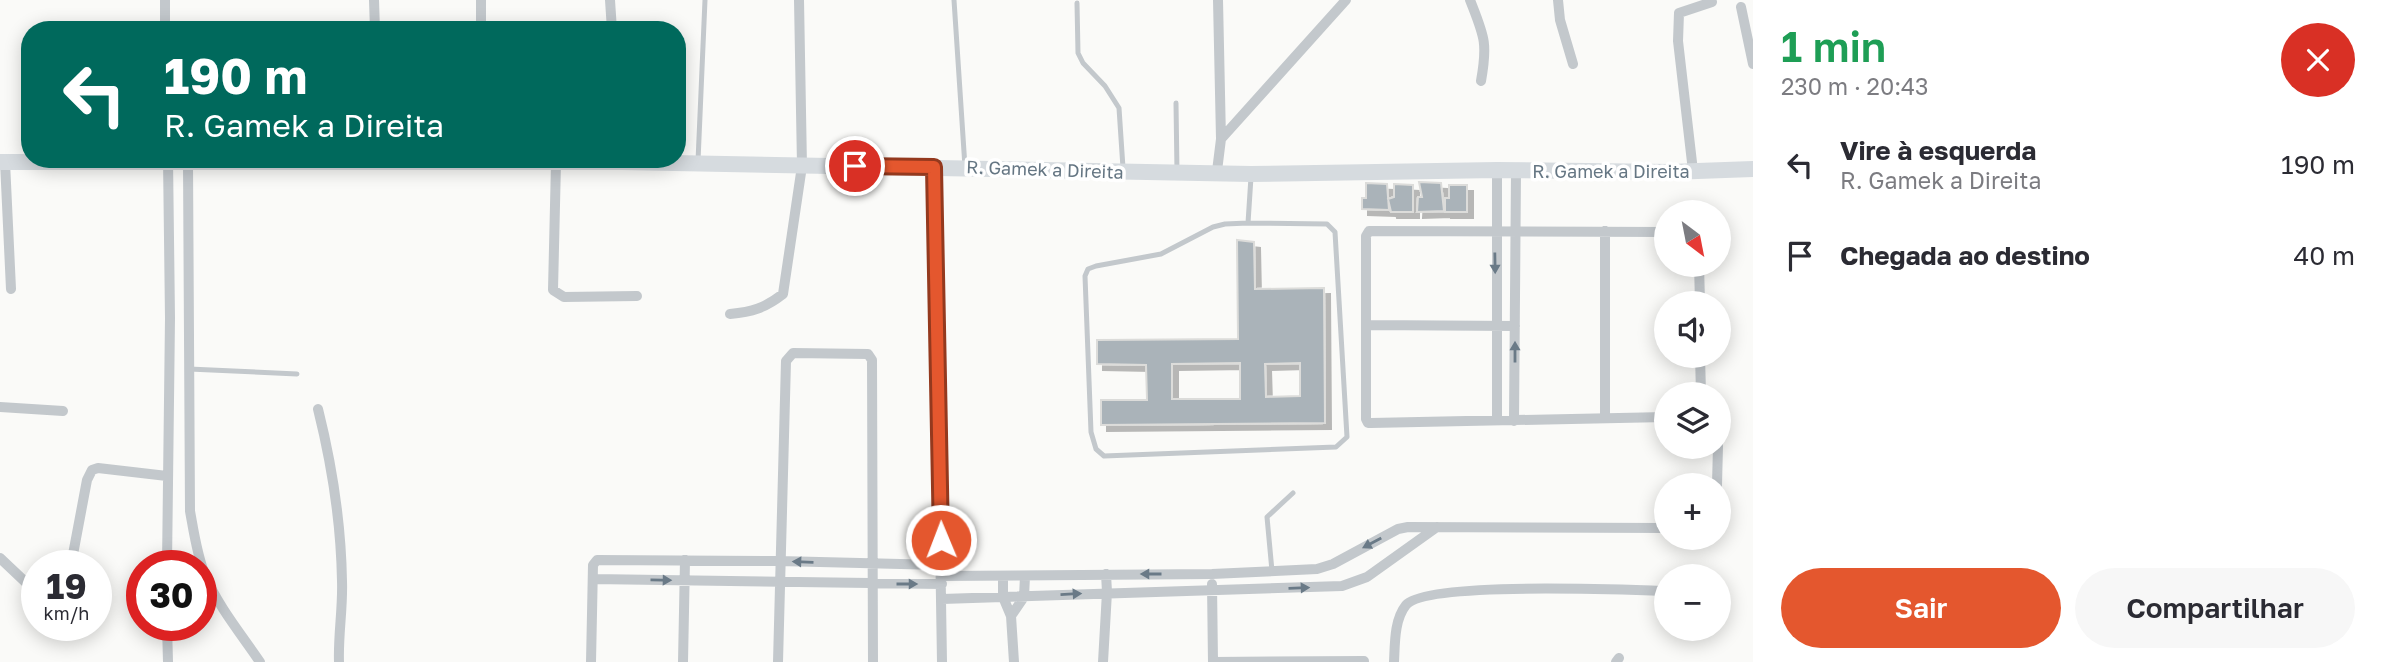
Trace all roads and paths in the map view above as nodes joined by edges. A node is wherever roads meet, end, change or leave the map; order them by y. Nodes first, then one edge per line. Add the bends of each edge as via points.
1 (165, 0) edge
2 (374, 0) edge
3 (481, 0) edge
4 (610, 0) edge
5 (705, 0) edge
6 (799, 0) edge
7 (954, 0) edge
8 (1218, 0) edge
9 (1346, 0) edge
10 (1470, 0) edge
11 (1558, 0) edge
12 (1712, 2) dead end
13 (1077, 3) dead end
14 (1741, 8) dead end
15 (165, 21) edge
16 (375, 21) edge
17 (481, 21) edge
18 (611, 21) edge
19 (1573, 64) dead end
20 (1753, 64) edge
21 (1481, 81) dead end
22 (1175, 103) dead end
23 (1221, 139) junction
24 (3, 162) edge
25 (21, 162) edge
26 (686, 164) edge
27 (698, 164) junction
28 (802, 166) junction
29 (934, 167) junction
30 (965, 167) junction
31 (168, 168) edge
32 (188, 168) edge
33 (556, 168) edge
34 (1753, 169) edge
35 (1497, 170) junction
36 (1217, 171) junction
37 (1516, 171) junction
38 (1693, 171) junction
39 (1123, 172) junction
40 (1177, 172) junction
41 (1251, 174) junction
42 (1248, 223) junction
43 (1495, 231) junction
44 (1515, 231) junction
45 (1605, 231) junction
46 (1654, 232) edge
47 (11, 289) dead end
48 (637, 296) dead end
49 (730, 314) dead end
50 (1367, 325) junction
51 (1496, 325) junction
52 (1515, 326) junction
53 (189, 369) junction
54 (297, 374) dead end
55 (0, 407) edge
56 (318, 409) dead end
57 (63, 411) dead end
58 (1654, 417) edge
59 (1605, 418) junction
60 (1497, 421) junction
61 (1514, 421) junction
62 (167, 476) junction
63 (1293, 493) dead end
64 (1437, 527) junction
65 (1654, 528) edge
66 (74, 550) edge
67 (167, 550) edge
68 (0, 558) edge
69 (685, 560) junction
70 (779, 561) junction
71 (872, 564) junction
72 (1272, 571) junction
73 (1106, 574) junction
74 (1212, 574) junction
75 (942, 575) junction
76 (1003, 576) junction
77 (1025, 576) junction
78 (21, 578) edge
79 (593, 579) junction
80 (685, 580) junction
81 (779, 582) junction
82 (872, 583) junction
83 (1212, 591) junction
84 (1654, 591) edge
85 (1107, 592) junction
86 (1003, 597) junction
87 (1024, 597) junction
88 (942, 599) junction
89 (1011, 616) junction
90 (167, 641) edge
91 (1364, 661) edge
92 (168, 662) edge
93 (260, 662) edge
94 (338, 662) edge
95 (591, 662) edge
96 (683, 662) edge
97 (778, 662) edge
98 (873, 662) edge
99 (942, 662) edge
100 (1014, 662) edge
101 (1103, 662) edge
102 (1213, 662) edge
103 (1394, 662) edge

1 - 15 street
2 - 16 street
3 - 17 street
4 - 18 street
5 - 27 lane
6 - 28 street
7 - 30 lane
8 - 23 street
9 - 23 street
10 - 21 street via 1485,37
11 - 19 street
12 - 38 street via 1686,9 1678,19
13 - 39 lane via 1078,53 1119,108
14 - 20 street
22 - 40 lane
23 - 36 street
24 - 25 main road, R. Gamek a Direita
24 - 47 street
26 - 27 main road, R. Gamek a Direita
27 - 28 main road, R. Gamek a Direita
28 - 29 main road, R. Gamek a Direita
28 - 49 street via 783,294 753,312
29 - 30 main road, R. Gamek a Direita
29 - 75 street
30 - 39 main road, R. Gamek a Direita
31 - 62 street
32 - 53 street
33 - 48 street via 553,290 564,297
34 - 38 main road, R. Gamek a Direita
35 - 37 main road, R. Gamek a Direita
35 - 41 main road, R. Gamek a Direita
35 - 43 street
36 - 40 main road, R. Gamek a Direita
36 - 41 main road, R. Gamek a Direita
37 - 38 main road, R. Gamek a Direita
37 - 44 street
39 - 40 main road, R. Gamek a Direita
41 - 42 lane
42 - 42 lane via 1327,224 1335,232 1347,437 1336,447 1104,456 1096,449 1091,432 1088,269 1161,254 1213,227
43 - 44 street
43 - 50 street via 1369,231
43 -> 51 street
44 - 45 street
44 - 52 street
45 - 46 street
45 - 59 street
50 - 51 street
50 - 60 street via 1368,423
51 - 52 street
51 - 60 street
61 -> 52 street
53 - 54 lane
53 - 93 street via 190,511 196,546 205,575
55 - 57 street
56 - 94 street via 333,472 338,525 342,582
58 - 59 street
59 - 61 street
60 - 61 street
62 - 66 street via 92,470
62 - 67 street
63 - 72 lane via 1268,517
64 - 65 street
64 -> 72 street via 1398,529 1325,567
83 -> 64 street via 1342,586 1367,577
68 - 78 street
69 - 70 street
69 - 79 street via 601,559 593,565
69 - 80 street
71 -> 70 street
70 - 71 street via 786,361 793,353 868,354 872,360
70 - 81 street
71 - 75 street
71 - 82 street
72 - 74 street
74 -> 73 street
73 - 77 street
73 - 85 street
74 - 83 street
75 - 76 street
82 -> 75 street
75 - 88 street
76 - 77 street
76 - 86 street
77 - 87 street
79 -> 80 street
79 - 95 street
80 - 81 street
80 - 96 street
81 - 82 street
81 - 97 street
82 - 98 street
83 - 85 street
83 - 102 street
84 - 103 street via 1494,589 1429,594 1407,604 1400,617
87 -> 85 street
85 - 101 street
86 - 87 street
86 - 88 street
86 - 89 street
87 - 89 street
88 - 99 street
89 - 100 street
90 - 92 street
91 - 102 street

